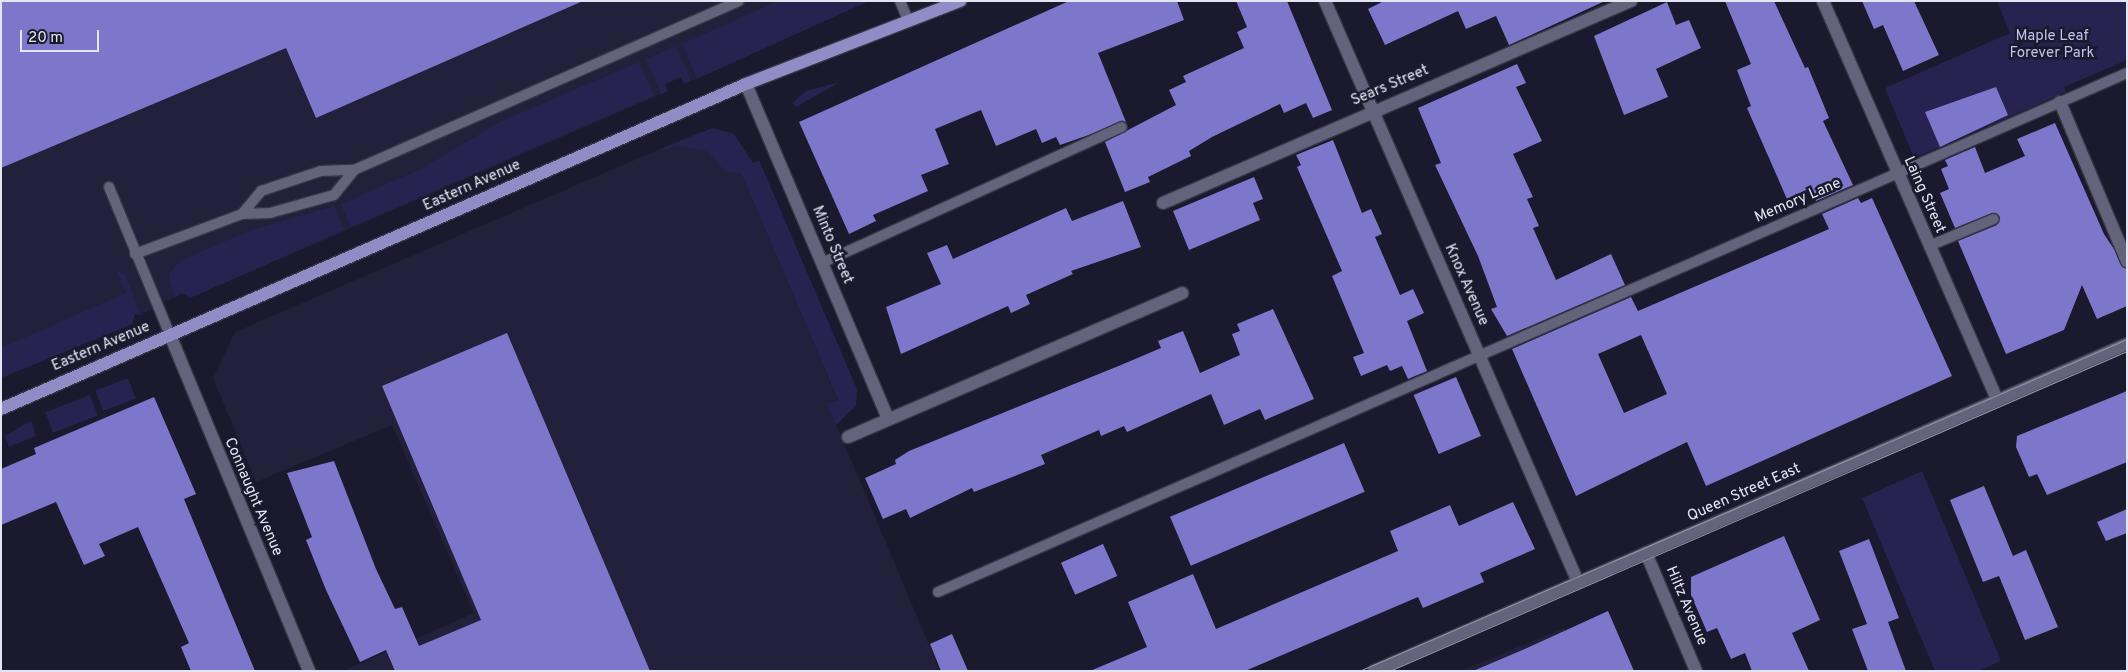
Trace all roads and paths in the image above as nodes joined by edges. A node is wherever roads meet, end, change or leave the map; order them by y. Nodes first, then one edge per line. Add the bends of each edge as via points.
1 (739, 1) edge
2 (900, 1) edge
3 (960, 1) edge
4 (1326, 1) edge
5 (1631, 1) edge
6 (1823, 1) edge
7 (908, 20) junction
8 (2127, 74) edge
9 (746, 84) junction
10 (2060, 102) junction
11 (1371, 112) junction
12 (1122, 128) dead end
13 (354, 170) junction
14 (1898, 175) junction
15 (109, 187) dead end
16 (1162, 203) dead end
17 (242, 214) junction
18 (1994, 219) dead end
19 (1929, 246) junction
20 (135, 254) junction
21 (2127, 261) edge
22 (822, 263) junction
23 (1182, 293) dead end
24 (170, 335) junction
25 (2127, 344) edge
26 (1479, 352) junction
27 (1997, 400) junction
28 (1, 409) edge
29 (888, 419) junction
30 (848, 437) dead end
31 (1646, 553) junction
32 (1578, 582) junction
33 (938, 592) dead end
34 (309, 671) edge
35 (1374, 671) edge
36 (1696, 671) edge

1 - 13 lane
2 - 7 lane
3 - 7 main road, Eastern Avenue
4 - 11 street, Knox Avenue
5 - 11 street, Sears Street
6 - 14 street, Laing Street
7 - 9 main road, Eastern Avenue
8 - 10 lane, Memory Lane
9 - 22 street, Minto Street
9 - 24 main road, Eastern Avenue
10 - 14 lane, Memory Lane
10 - 21 street
11 - 16 street, Sears Street
11 - 26 street, Knox Avenue
12 - 22 lane
13 - 17 lane via 322,171 262,191
13 - 17 lane via 334,196 270,213
14 - 19 street, Laing Street
14 - 26 lane, Memory Lane
15 - 20 lane
17 - 20 lane
18 - 19 lane
19 - 27 street, Laing Street
20 - 24 lane
22 - 29 street, Minto Street
23 - 29 street
24 - 28 main road, Eastern Avenue
24 - 34 street, Connaught Avenue
25 - 27 street, Queen Street East
26 - 32 street, Knox Avenue
26 - 33 lane, Memory Lane via 1269,449
27 - 31 street, Queen Street East
29 - 30 street
31 - 32 street, Queen Street East
31 - 36 street, Hiltz Avenue
32 - 35 street, Queen Street East

